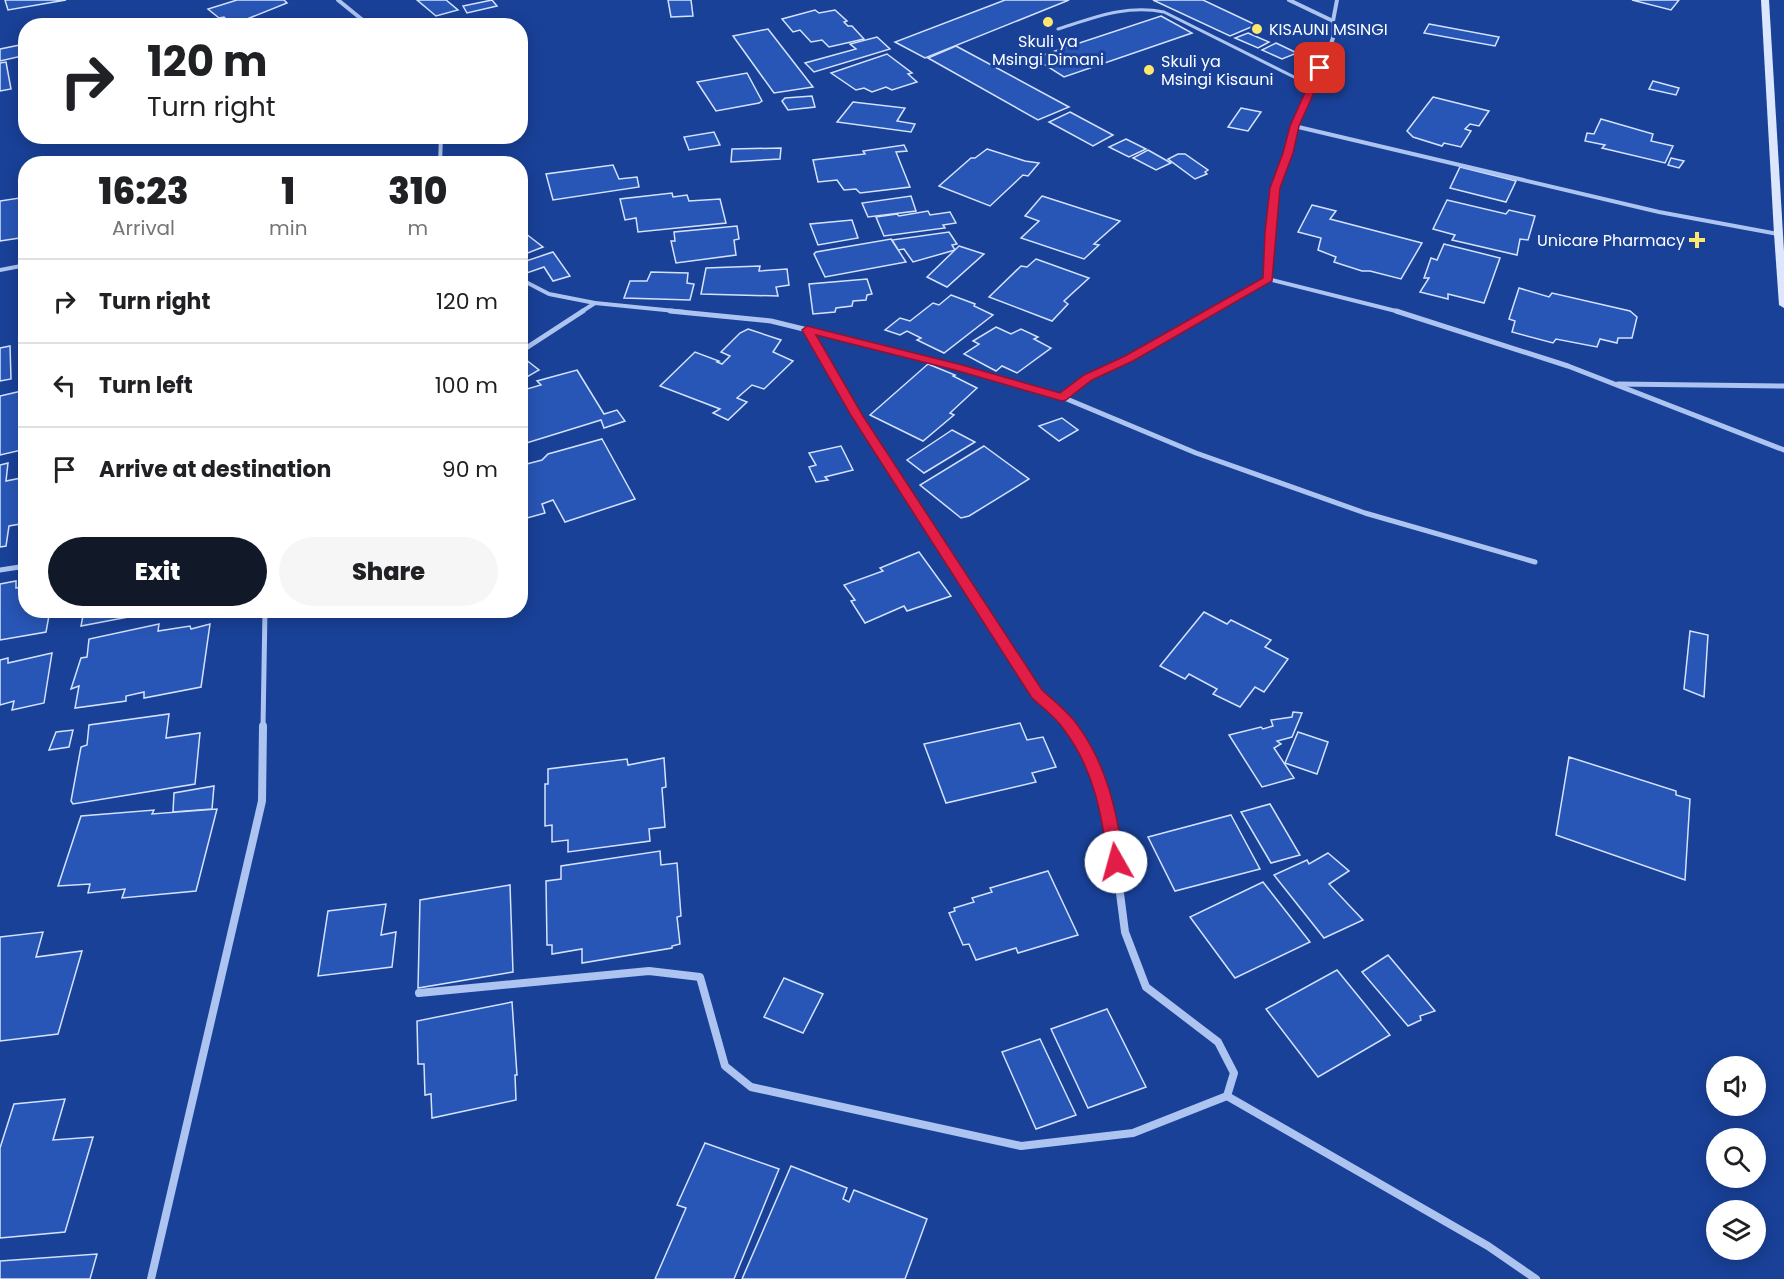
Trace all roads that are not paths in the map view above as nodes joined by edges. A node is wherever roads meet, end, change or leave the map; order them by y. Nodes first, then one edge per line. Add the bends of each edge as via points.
1 (338, 0) edge
2 (1289, 0) edge
3 (1337, 0) edge
4 (1766, 0) edge
5 (360, 18) edge
6 (1333, 21) junction
7 (1058, 29) dead end
8 (1312, 86) junction
9 (1294, 126) junction
10 (1778, 234) junction
11 (18, 267) edge
12 (0, 270) edge
13 (1268, 279) junction
14 (528, 283) edge
15 (1784, 300) edge
16 (595, 303) junction
17 (807, 330) junction
18 (528, 347) edge
19 (1615, 384) junction
20 (1784, 386) edge
21 (1062, 397) junction
22 (1784, 450) edge
23 (1535, 562) dead end
24 (18, 567) edge
25 (0, 570) edge
26 (265, 618) edge
27 (419, 993) dead end
28 (1227, 1096) junction
29 (151, 1279) edge
30 (1536, 1279) edge

1 - 5 street
2 - 6 street
3 - 6 street
4 - 10 main road
6 - 8 street via 1333,38
7 - 8 lane via 1147,7
8 - 9 street
9 - 10 street via 1659,212
9 - 13 street via 1275,188
10 - 15 main road
11 - 12 street
13 - 19 street via 1378,305
13 - 21 street via 1088,377
14 - 16 street via 549,294
16 - 17 street via 771,321
16 - 18 street
17 - 21 street
17 - 28 street via 857,417 1037,694 1069,725 1092,760 1110,816 1125,932 1146,987 1218,1042 1234,1073
19 - 20 street
19 - 22 street
21 - 23 street via 1196,453 1365,513
24 - 25 street
26 - 29 street via 262,801
27 - 28 street via 649,971 700,977 725,1066 751,1087 1021,1146 1133,1133
28 - 30 street via 1488,1246

